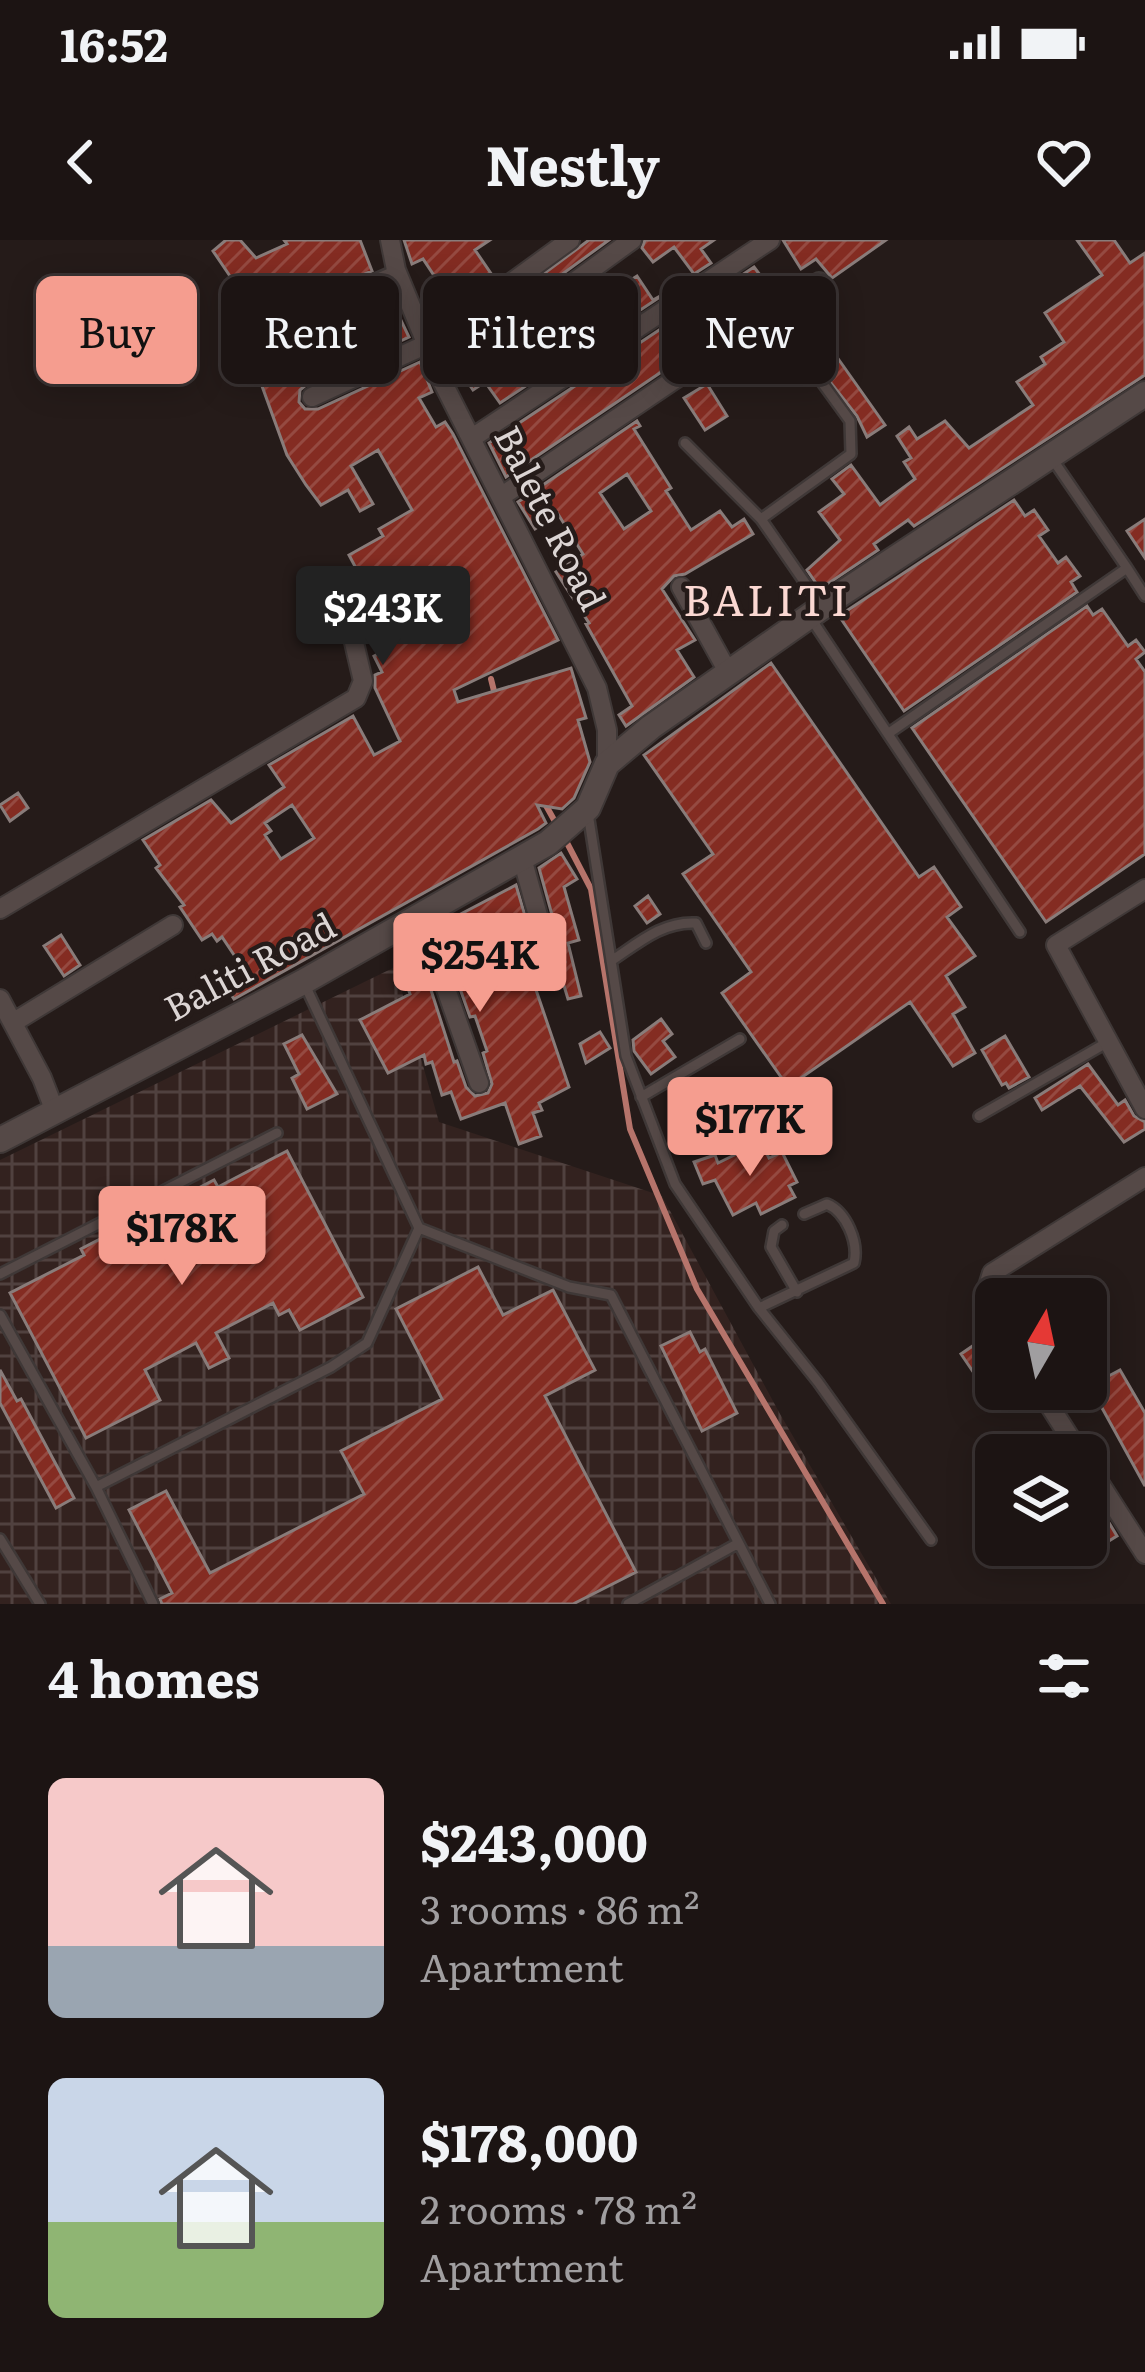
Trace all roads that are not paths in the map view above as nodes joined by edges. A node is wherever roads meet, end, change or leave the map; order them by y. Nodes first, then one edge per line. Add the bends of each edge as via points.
1 (390, 240) edge
2 (570, 240) edge
3 (632, 240) edge
4 (770, 240) edge
5 (396, 270) junction
6 (382, 276) edge
7 (520, 276) edge
8 (583, 276) edge
9 (423, 334) edge
10 (423, 346) edge
11 (444, 384) edge
12 (668, 384) edge
13 (823, 384) edge
14 (1145, 394) edge
15 (312, 397) dead end
16 (472, 438) junction
17 (685, 443) dead end
18 (1051, 458) junction
19 (502, 496) junction
20 (761, 519) junction
21 (1126, 568) junction
22 (339, 578) dead end
23 (681, 586) dead end
24 (1145, 596) edge
25 (815, 612) junction
26 (728, 672) junction
27 (889, 733) junction
28 (607, 764) junction
29 (582, 814) junction
30 (522, 858) junction
31 (1145, 889) edge
32 (0, 909) edge
33 (420, 915) junction
34 (173, 926) dead end
35 (1020, 932) dead end
36 (706, 944) dead end
37 (610, 961) junction
38 (552, 966) dead end
39 (303, 982) junction
40 (0, 999) edge
41 (14, 1022) junction
42 (740, 1039) dead end
43 (1108, 1042) junction
44 (478, 1083) dead end
45 (641, 1097) junction
46 (54, 1108) junction
47 (1145, 1109) edge
48 (979, 1116) dead end
49 (277, 1133) dead end
50 (0, 1140) edge
51 (1145, 1177) edge
52 (804, 1214) dead end
53 (782, 1225) dead end
54 (419, 1228) junction
55 (0, 1274) edge
56 (990, 1278) edge
57 (797, 1292) junction
58 (758, 1308) junction
59 (0, 1315) edge
60 (96, 1487) junction
61 (1107, 1495) edge
62 (0, 1539) edge
63 (931, 1540) dead end
64 (737, 1544) junction
65 (1145, 1554) edge
66 (40, 1604) edge
67 (153, 1604) edge
68 (628, 1604) edge
69 (770, 1604) edge

1 - 5 street, Balete Road
2 - 7 street
3 - 8 street
4 - 16 street
5 - 6 lane
5 - 9 street, Balete Road
10 - 15 street
11 - 16 street, Balete Road
12 - 19 street
13 - 20 lane via 850,421 851,454
14 - 18 main road
16 - 19 street, Balete Road
17 - 20 lane
18 - 21 lane
18 - 25 main road
19 - 28 street, Balete Road via 597,688
20 - 25 lane
21 - 24 lane
21 - 27 lane
22 - 32 street via 363,681 356,698
23 - 26 street
25 - 26 main road
25 - 27 lane
26 - 28 main road
27 - 35 lane
28 - 29 main road
29 - 30 main road, Baliti Road
29 - 37 lane
30 - 33 main road, Baliti Road
30 - 38 street
31 - 43 street via 1056,945
33 - 39 main road, Baliti Road
33 - 44 street
34 - 41 street
36 - 37 lane via 696,922 682,922
37 - 45 lane
39 - 46 main road, Baliti Road
39 - 54 lane
40 - 41 street
41 - 46 street
42 - 45 lane
43 - 47 street
43 - 48 lane
45 - 58 lane via 675,1184
46 - 50 main road, Baliti Road
49 - 55 lane
51 - 56 street
52 - 57 lane via 834,1206 856,1255
53 - 57 lane via 771,1247
54 - 60 lane via 367,1343
54 - 64 lane via 568,1287 611,1295
57 - 58 lane
58 - 63 lane
59 - 60 lane
60 - 67 lane
61 - 65 street
62 - 66 lane
64 - 68 lane
64 - 69 lane

